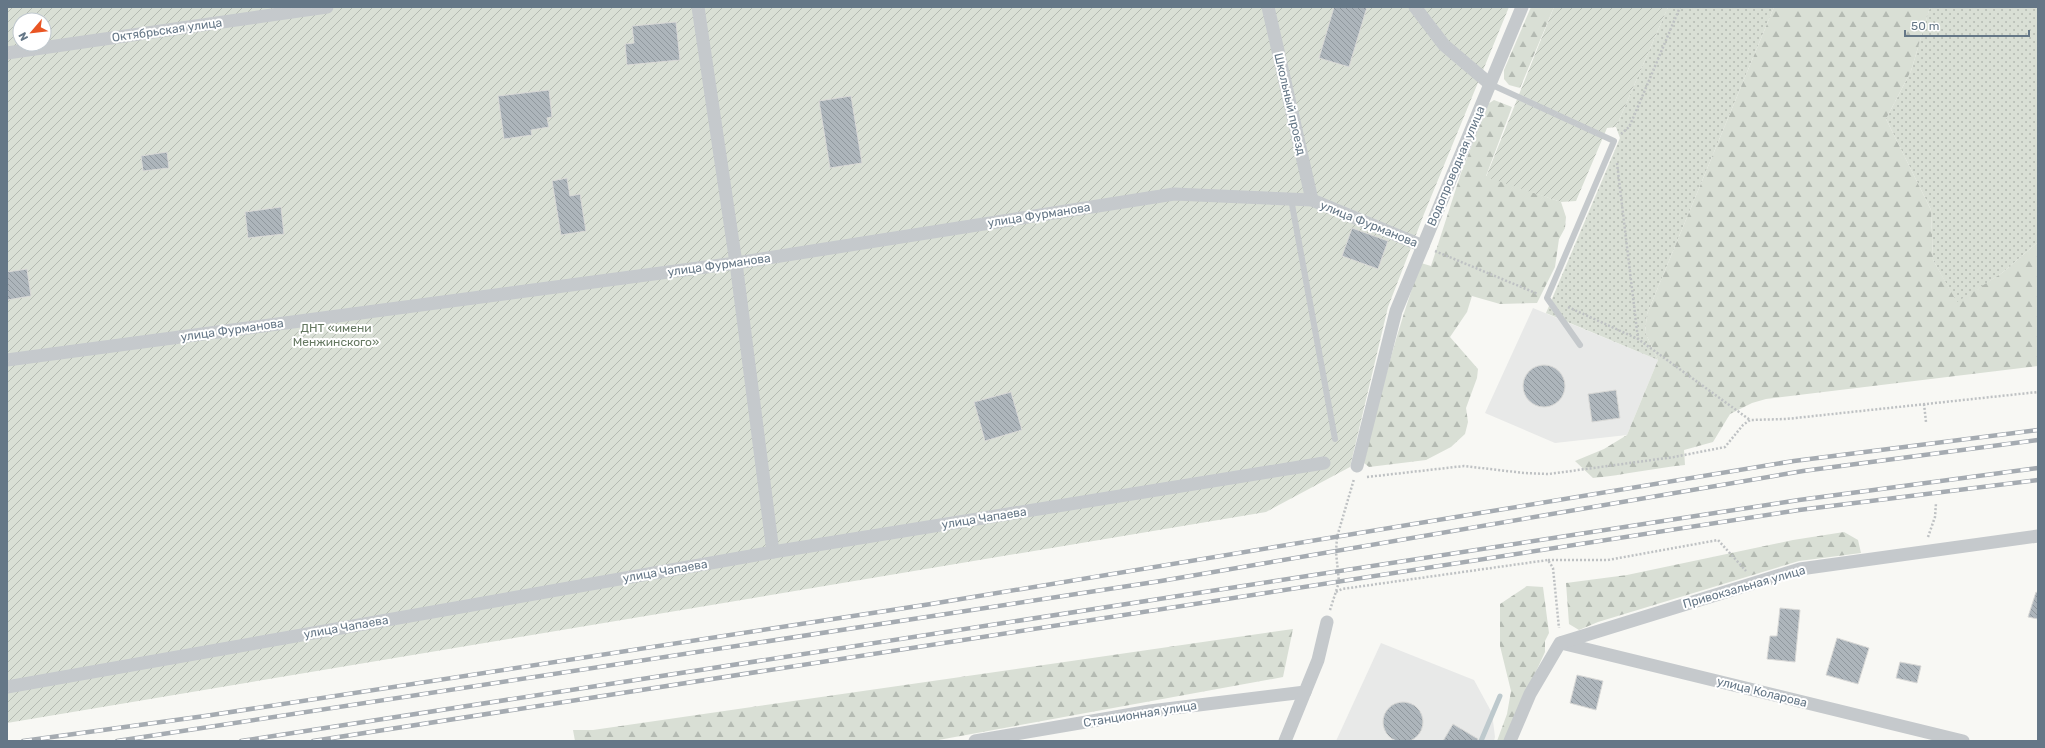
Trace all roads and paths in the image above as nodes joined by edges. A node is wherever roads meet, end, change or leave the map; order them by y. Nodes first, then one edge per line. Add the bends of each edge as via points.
1 (327, 7) edge
2 (698, 7) edge
3 (1268, 7) edge
4 (1414, 7) edge
5 (1522, 7) edge
6 (1680, 7) edge
7 (7, 53) edge
8 (1490, 84) junction
9 (1614, 141) junction
10 (1291, 199) junction
11 (1312, 200) junction
12 (1423, 246) junction
13 (736, 263) junction
14 (1547, 298) junction
15 (1638, 339) junction
16 (1580, 345) dead end
17 (7, 360) edge
18 (2038, 392) edge
19 (1924, 404) junction
20 (1750, 420) junction
21 (1926, 422) dead end
22 (1335, 439) dead end
23 (1324, 463) dead end
24 (1358, 474) junction
25 (1936, 503) dead end
26 (2038, 536) edge
27 (773, 552) junction
28 (1922, 552) junction
29 (1548, 560) junction
30 (1754, 583) junction
31 (1334, 593) junction
32 (1327, 622) joint
33 (1560, 643) junction
34 (7, 687) edge
35 (1305, 692) junction
36 (1010, 738) edge
37 (975, 741) edge
38 (1285, 741) edge
39 (1510, 741) edge
40 (1963, 741) edge

1 - 7 street, Октябрьская улица
2 - 13 street
3 - 11 street, Школьный проезд
4 - 8 street via 1444,45
5 - 8 street, Водопроводная улица
6 - 9 path via 1629,127
8 - 9 lane
8 - 12 street, Водопроводная улица
9 - 14 lane
9 - 15 path
10 - 11 street, улица Фурманова
10 - 13 street, улица Фурманова via 1174,194
10 - 22 lane
11 - 12 street, улица Фурманова
12 - 14 path
12 - 24 street, Водопроводная улица via 1396,311
13 - 17 street, улица Фурманова
13 - 27 street
14 - 15 path
14 - 16 lane
15 - 20 path
18 - 19 path
19 - 20 path via 1786,419
19 - 21 path
20 - 24 path via 1725,447 1674,457 1549,474 1464,466
23 - 27 street, улица Чапаева
24 - 31 path via 1337,536 1339,582
25 - 28 path via 1935,517
26 - 28 street, Привокзальная улица
27 - 34 street, улица Чапаева
28 - 30 street, Привокзальная улица via 1800,569
29 - 30 path via 1608,560 1718,540
29 - 31 path via 1342,589
29 - 33 path via 1554,568
30 - 33 street, Привокзальная улица
31 - 32 path
32 - 35 street via 1318,660
33 - 39 street via 1530,694
33 - 40 street, улица Коларова
35 - 36 street, Станционная улица via 1150,711
35 - 38 street
36 - 37 street, Станционная улица

